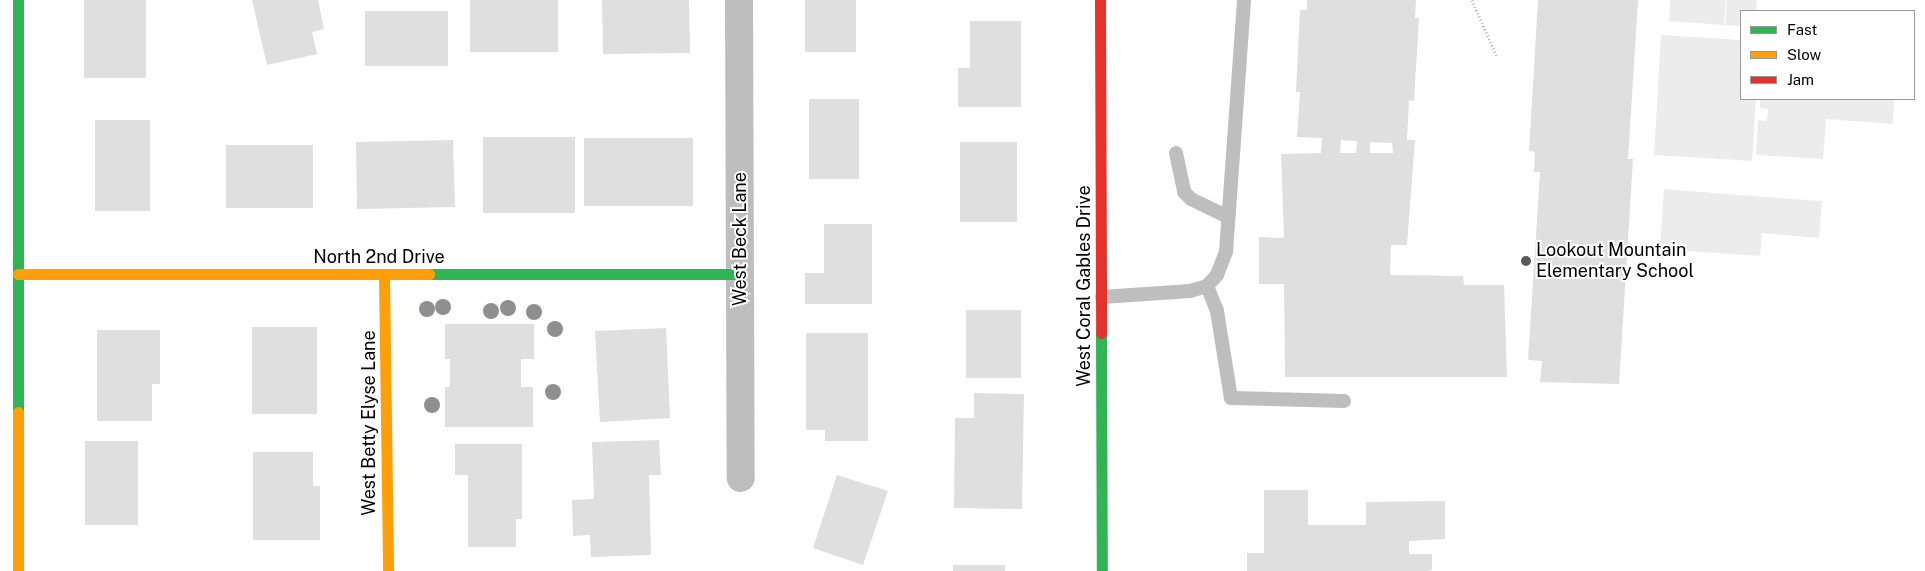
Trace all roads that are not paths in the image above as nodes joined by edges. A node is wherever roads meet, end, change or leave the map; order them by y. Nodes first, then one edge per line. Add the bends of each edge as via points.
1 (18, 0) edge
2 (739, 0) edge
3 (1100, 0) edge
4 (1244, 0) edge
5 (1176, 153) dead end
6 (1228, 217) junction
7 (18, 274) junction
8 (384, 274) junction
9 (740, 274) junction
10 (1206, 286) junction
11 (1102, 297) junction
12 (1344, 401) dead end
13 (741, 478) dead end
14 (18, 571) edge
15 (388, 571) edge
16 (1102, 571) edge

1 - 7 street
2 - 9 street, West Beck Lane
3 - 11 street, West Coral Gables Drive
4 - 6 lane
5 - 6 lane via 1184,192
6 - 10 lane via 1226,252 1217,275
7 - 8 street, North 2nd Drive
7 - 14 street
8 - 9 street, North 2nd Drive
8 - 15 street, West Betty Elyse Lane
9 - 13 street, West Beck Lane
10 - 11 lane via 1173,294
10 - 12 lane via 1217,311 1231,398
11 - 16 street, West Coral Gables Drive

